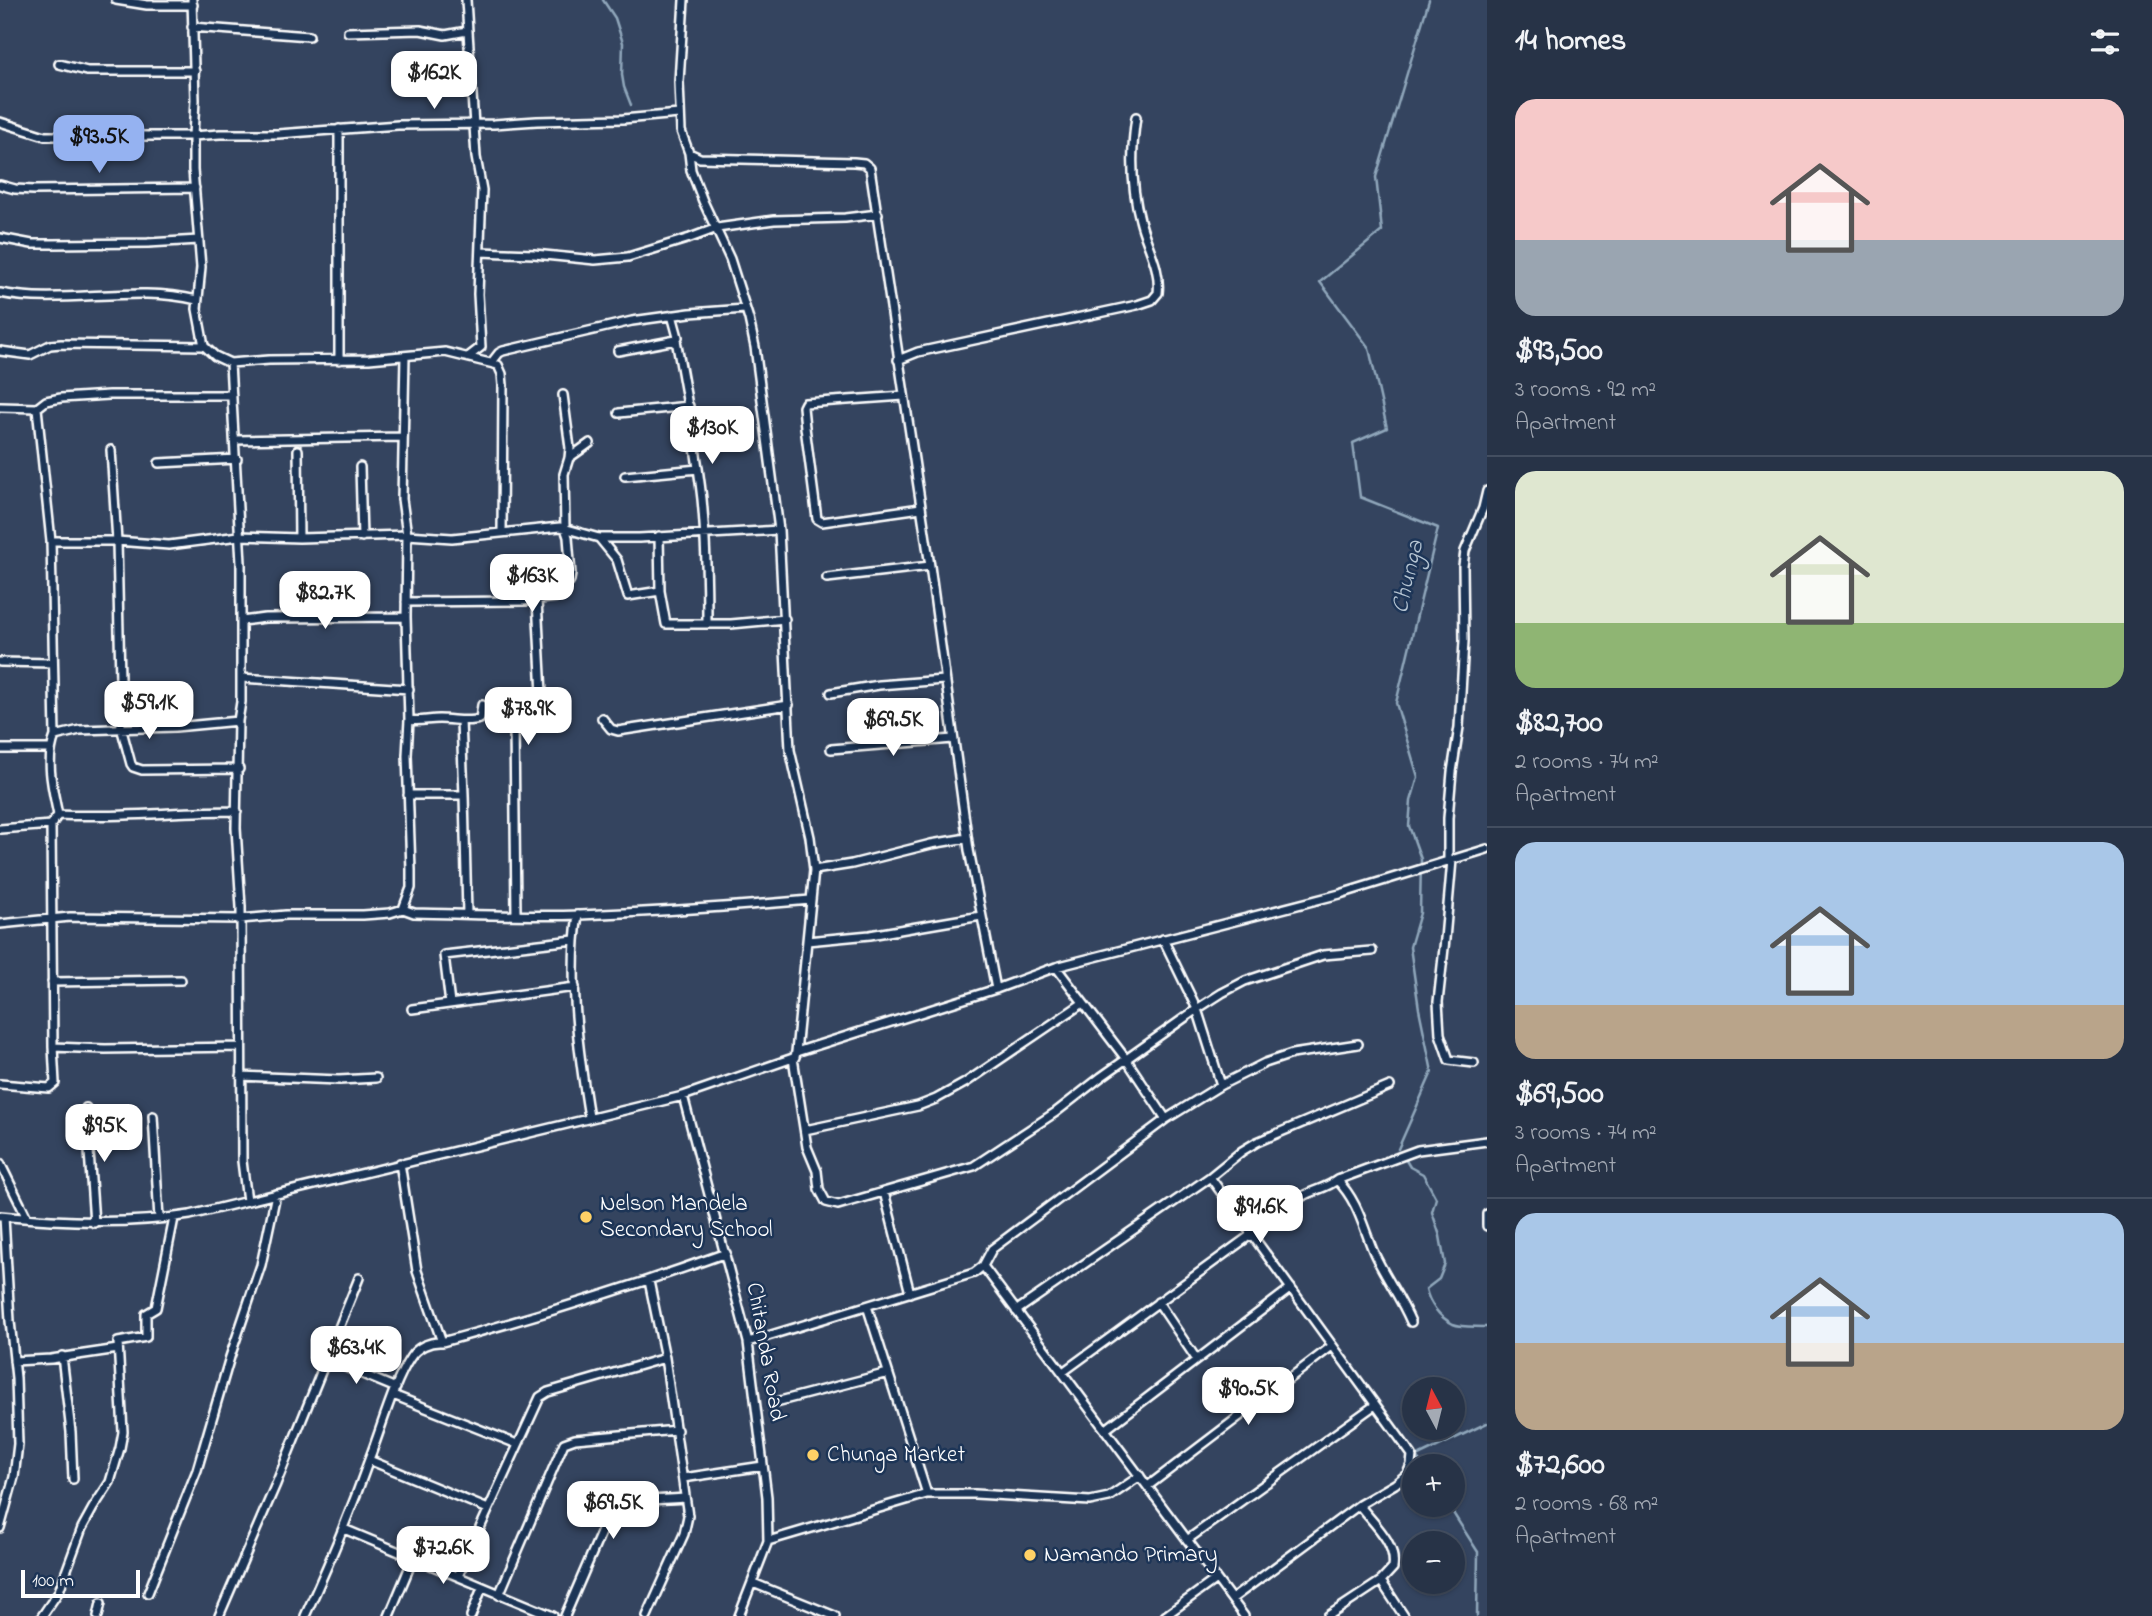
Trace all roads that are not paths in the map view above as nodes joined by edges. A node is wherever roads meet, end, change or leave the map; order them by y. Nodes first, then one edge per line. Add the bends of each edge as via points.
1 (116, 0) edge
2 (466, 0) edge
3 (684, 0) edge
4 (192, 3) edge
5 (192, 27) junction
6 (467, 31) junction
7 (348, 32) dead end
8 (309, 36) dead end
9 (59, 64) dead end
10 (195, 71) junction
11 (679, 114) junction
12 (1136, 117) dead end
13 (0, 122) edge
14 (475, 124) junction
15 (339, 129) junction
16 (193, 136) junction
17 (689, 153) junction
18 (0, 185) edge
19 (195, 188) junction
20 (878, 214) junction
21 (717, 228) junction
22 (0, 237) edge
23 (199, 240) junction
24 (481, 252) junction
25 (0, 293) edge
26 (197, 300) junction
27 (745, 309) junction
28 (673, 315) junction
29 (676, 340) junction
30 (204, 346) junction
31 (0, 351) edge
32 (618, 351) dead end
33 (405, 356) junction
34 (468, 357) junction
35 (339, 359) junction
36 (898, 360) junction
37 (492, 362) junction
38 (230, 363) junction
39 (232, 395) junction
40 (564, 395) dead end
41 (904, 396) junction
42 (689, 406) junction
43 (0, 407) edge
44 (37, 408) junction
45 (619, 413) dead end
46 (402, 437) junction
47 (235, 440) junction
48 (590, 443) dead end
49 (110, 450) dead end
50 (298, 450) dead end
51 (569, 457) junction
52 (237, 459) junction
53 (159, 463) dead end
54 (360, 467) dead end
55 (698, 469) junction
56 (625, 476) dead end
57 (1487, 491) edge
58 (921, 509) junction
59 (565, 528) junction
60 (779, 530) junction
61 (502, 532) junction
62 (407, 535) junction
63 (705, 535) junction
64 (659, 536) junction
65 (239, 537) junction
66 (362, 537) junction
67 (299, 538) junction
68 (599, 538) junction
69 (51, 541) junction
70 (117, 541) junction
71 (930, 566) junction
72 (827, 578) dead end
73 (660, 591) junction
74 (537, 600) junction
75 (406, 602) junction
76 (406, 617) junction
77 (785, 619) junction
78 (242, 621) junction
79 (708, 623) junction
80 (0, 662) edge
81 (53, 663) junction
82 (241, 678) junction
83 (944, 680) junction
84 (409, 689) junction
85 (831, 693) dead end
86 (482, 705) dead end
87 (789, 705) junction
88 (602, 718) dead end
89 (409, 720) junction
90 (239, 721) junction
91 (461, 721) junction
92 (121, 727) junction
93 (55, 736) junction
94 (953, 739) junction
95 (0, 748) edge
96 (50, 749) junction
97 (831, 749) dead end
98 (239, 769) junction
99 (408, 795) junction
100 (464, 795) junction
101 (237, 811) junction
102 (58, 815) junction
103 (51, 825) junction
104 (0, 829) edge
105 (967, 838) junction
106 (1487, 849) edge
107 (1450, 860) junction
108 (814, 870) junction
109 (810, 900) junction
110 (404, 909) junction
111 (467, 914) junction
112 (516, 914) junction
113 (578, 915) junction
114 (981, 916) junction
115 (51, 918) junction
116 (240, 919) junction
117 (0, 924) edge
118 (1163, 939) junction
119 (574, 940) junction
120 (807, 941) junction
121 (1373, 951) dead end
122 (1056, 967) junction
123 (181, 980) dead end
124 (52, 982) junction
125 (575, 987) junction
126 (996, 989) junction
127 (1083, 1003) junction
128 (450, 1004) junction
129 (412, 1009) dead end
130 (1197, 1009) junction
131 (1358, 1044) dead end
132 (53, 1047) junction
133 (241, 1047) junction
134 (794, 1055) junction
135 (1126, 1059) junction
136 (1474, 1063) dead end
137 (241, 1076) junction
138 (376, 1078) dead end
139 (0, 1084) edge
140 (1221, 1085) junction
141 (1390, 1086) dead end
142 (683, 1096) junction
143 (86, 1108) dead end
144 (153, 1116) dead end
145 (589, 1117) junction
146 (1166, 1119) junction
147 (806, 1130) junction
148 (1487, 1141) edge
149 (0, 1163) edge
150 (400, 1163) junction
151 (1210, 1177) junction
152 (1337, 1180) junction
153 (884, 1192) junction
154 (276, 1194) junction
155 (247, 1201) junction
156 (1487, 1214) edge
157 (2, 1216) edge
158 (174, 1218) junction
159 (27, 1219) junction
160 (159, 1219) junction
161 (94, 1223) junction
162 (1487, 1226) edge
163 (1252, 1234) junction
164 (726, 1253) junction
165 (983, 1266) junction
166 (359, 1278) dead end
167 (649, 1281) junction
168 (1292, 1288) junction
169 (910, 1293) junction
170 (1158, 1302) junction
171 (867, 1306) junction
172 (1016, 1311) junction
173 (1411, 1322) dead end
174 (442, 1342) junction
175 (748, 1342) junction
176 (1332, 1346) junction
177 (118, 1349) junction
178 (62, 1356) junction
179 (665, 1358) junction
180 (326, 1359) junction
181 (1197, 1360) junction
182 (14, 1361) junction
183 (1063, 1372) junction
184 (888, 1373) junction
185 (395, 1392) junction
186 (776, 1402) dead end
187 (1374, 1405) junction
188 (677, 1430) junction
189 (1105, 1430) junction
190 (517, 1444) junction
191 (369, 1460) junction
192 (763, 1466) junction
193 (1140, 1476) junction
194 (682, 1478) junction
195 (73, 1479) dead end
196 (1148, 1486) junction
197 (927, 1494) junction
198 (684, 1499) junction
199 (1359, 1505) junction
200 (488, 1509) junction
201 (0, 1528) edge
202 (344, 1529) junction
203 (1186, 1540) junction
204 (768, 1541) junction
205 (413, 1559) junction
206 (458, 1576) junction
207 (1216, 1579) junction
208 (1381, 1581) junction
209 (753, 1583) junction
210 (482, 1588) junction
211 (148, 1593) dead end
212 (499, 1595) junction
213 (1232, 1599) junction
214 (101, 1603) dead end
215 (42, 1616) edge
216 (98, 1616) edge
217 (219, 1616) edge
218 (305, 1616) edge
219 (389, 1616) edge
220 (471, 1616) edge
221 (553, 1616) edge
222 (565, 1616) edge
223 (647, 1616) edge
224 (739, 1616) edge
225 (835, 1616) edge
226 (1165, 1616) edge
227 (1244, 1616) edge
228 (1328, 1616) edge
229 (1404, 1616) edge

1 - 4 street via 146,5
2 - 6 street
3 - 11 street
4 - 5 street
5 - 8 street
5 - 10 street
6 - 7 street via 445,35 420,30
6 - 14 street
9 - 10 street via 87,71
10 - 16 street
11 - 14 street
11 - 17 street
12 - 36 street via 1134,185 1140,221 1160,281 1158,293 1137,305 954,343
13 - 16 street via 46,136
14 - 15 street
14 - 24 street via 482,190
15 - 16 street
15 - 35 street
16 - 19 street
17 - 20 street via 700,158 864,163 870,168
17 - 21 street via 695,180
18 - 19 street via 34,190
19 - 23 street
20 - 21 street
20 - 36 street
21 - 24 street via 628,257 595,260
21 - 27 street
22 - 23 street via 32,244
23 - 26 street
24 - 34 street via 481,347
25 - 26 street via 165,295
26 - 30 street
27 - 28 street
27 - 60 street via 755,347
28 - 29 street
28 - 37 street via 503,351
29 - 32 street
29 - 42 street
30 - 31 street via 61,344 30,355
30 - 38 street
33 - 34 street via 445,352
33 - 35 street
33 - 46 street
34 - 37 street
35 - 38 street
36 - 41 street
37 - 61 street via 500,369 503,385
38 - 39 street
39 - 44 street via 61,398
39 - 47 street
40 - 51 street
41 - 58 street
41 - 58 street via 805,403 817,519
42 - 45 street
42 - 55 street
43 - 44 street
44 - 69 street
46 - 47 street
46 - 62 street
47 - 52 street
48 - 51 street
49 - 70 street
50 - 67 street
51 - 59 street via 564,474
52 - 53 street
52 - 65 street
54 - 66 street
55 - 56 street
55 - 63 street
57 - 107 street via 1463,566 1464,641 1448,818
58 - 71 street
59 - 61 street
59 - 68 street
59 - 74 street via 570,580 557,597
60 - 63 street
60 - 77 street
61 - 62 street via 452,538
62 - 66 street
62 - 75 street
63 - 64 street
63 - 79 street
64 - 68 street
64 - 73 street
65 - 67 street
65 - 70 street via 169,545
65 - 78 street
66 - 67 street
68 - 73 street via 617,560 628,596
69 - 70 street
69 - 81 street
70 - 92 street
71 - 72 street
71 - 83 street
73 - 79 street via 666,624
74 - 75 street
74 - 112 street via 543,713 518,720 514,726
75 - 76 street
76 - 78 street
76 - 84 street
77 - 79 street
77 - 87 street
78 - 82 street
80 - 81 street
81 - 93 street
82 - 84 street
82 - 90 street
83 - 85 street
83 - 94 street
84 - 89 street
86 - 91 street via 480,719
87 - 88 street via 618,731
87 - 108 street via 790,750
89 - 91 street
89 - 99 street
90 - 92 street
90 - 98 street
91 - 100 street
92 - 93 street
92 - 98 street via 132,767 137,769
93 - 96 street
94 - 97 street
94 - 105 street
95 - 96 street
96 - 102 street
98 - 101 street
99 - 100 street
99 - 110 street via 411,888
100 - 111 street
101 - 102 street
101 - 116 street
102 - 103 street
103 - 104 street
103 - 115 street
105 - 108 street
105 - 114 street
106 - 107 street
107 - 118 street via 1340,894
107 - 136 street via 1438,1002 1440,1034 1449,1060
108 - 109 street
109 - 113 street
109 - 120 street
110 - 111 street
110 - 116 street
111 - 112 street
112 - 113 street
113 - 119 street
114 - 120 street
114 - 126 street
115 - 116 street
115 - 117 street
115 - 124 street
116 - 133 street
118 - 122 street
118 - 130 street
119 - 125 street
119 - 128 street via 444,955
120 - 134 street
121 - 130 street via 1323,955 1291,965 1245,981
122 - 126 street
122 - 127 street
123 - 124 street
124 - 132 street
125 - 128 street
125 - 145 street
126 - 134 street
127 - 135 street
127 - 147 street via 936,1099
128 - 129 street
130 - 135 street
130 - 140 street
131 - 140 street via 1292,1054
132 - 133 street
132 - 139 street via 53,1086
133 - 137 street
134 - 142 street
134 - 147 street
135 - 146 street
135 - 153 street via 974,1166
137 - 138 street
137 - 155 street
140 - 146 street
141 - 151 street via 1257,1142
142 - 145 street
142 - 164 street, Chitanda Road
143 - 161 street
144 - 160 street
145 - 150 street
146 - 165 street via 992,1249
147 - 153 street via 807,1147 826,1202 838,1205
148 - 152 street via 1418,1150
149 - 159 street
150 - 154 street
150 - 174 street via 417,1271
151 - 163 street
151 - 172 street
152 - 163 street via 1301,1197
152 - 173 street via 1350,1193 1374,1253
153 - 169 street
154 - 155 street
154 - 211 street via 261,1265 197,1470
155 - 158 street
156 - 162 street
157 - 159 street
157 - 182 street
158 - 160 street
158 - 177 street via 156,1308 146,1314 146,1337 120,1340
159 - 161 street
160 - 161 street
163 - 168 street
163 - 170 street
164 - 167 street
164 - 175 street, Chitanda Road
165 - 169 street
165 - 172 street
166 - 180 street
167 - 174 street
167 - 179 street
168 - 176 street
168 - 181 street
169 - 171 street
170 - 181 street
170 - 183 street
171 - 175 street
171 - 184 street
172 - 183 street
174 - 185 street via 419,1348
175 - 192 street, Chitanda Road
176 - 187 street
176 - 196 street
177 - 178 street
177 - 215 street via 120,1448 110,1482 82,1528 59,1591
178 - 182 street
178 - 195 street
179 - 188 street
179 - 190 street via 548,1392 536,1402
180 - 185 street
180 - 217 street
181 - 189 street
182 - 201 street via 17,1461
183 - 189 street
184 - 186 street
184 - 197 street
185 - 190 street
185 - 191 street
187 - 199 street via 1412,1455 1411,1465 1395,1483
187 - 203 street
188 - 194 street
188 - 212 street via 564,1443
189 - 193 street
190 - 200 street
191 - 200 street
191 - 202 street
192 - 194 street
192 - 204 street, Chitanda Road
193 - 196 street
193 - 197 street via 1109,1497 1090,1501
194 - 198 street
196 - 203 street
197 - 204 street
198 - 222 street via 615,1507
198 - 223 street via 688,1516 684,1534
199 - 208 street via 1394,1555 1393,1568
199 - 213 street
200 - 206 street
202 - 205 street
202 - 218 street
203 - 207 street
204 - 209 street, Chitanda Road
205 - 206 street
205 - 219 street
206 - 210 street
207 - 213 street
207 - 226 street
208 - 228 street
208 - 229 street
209 - 224 street, Chitanda Road
209 - 225 street
210 - 212 street
210 - 220 street
212 - 221 street
213 - 227 street
214 - 216 street

